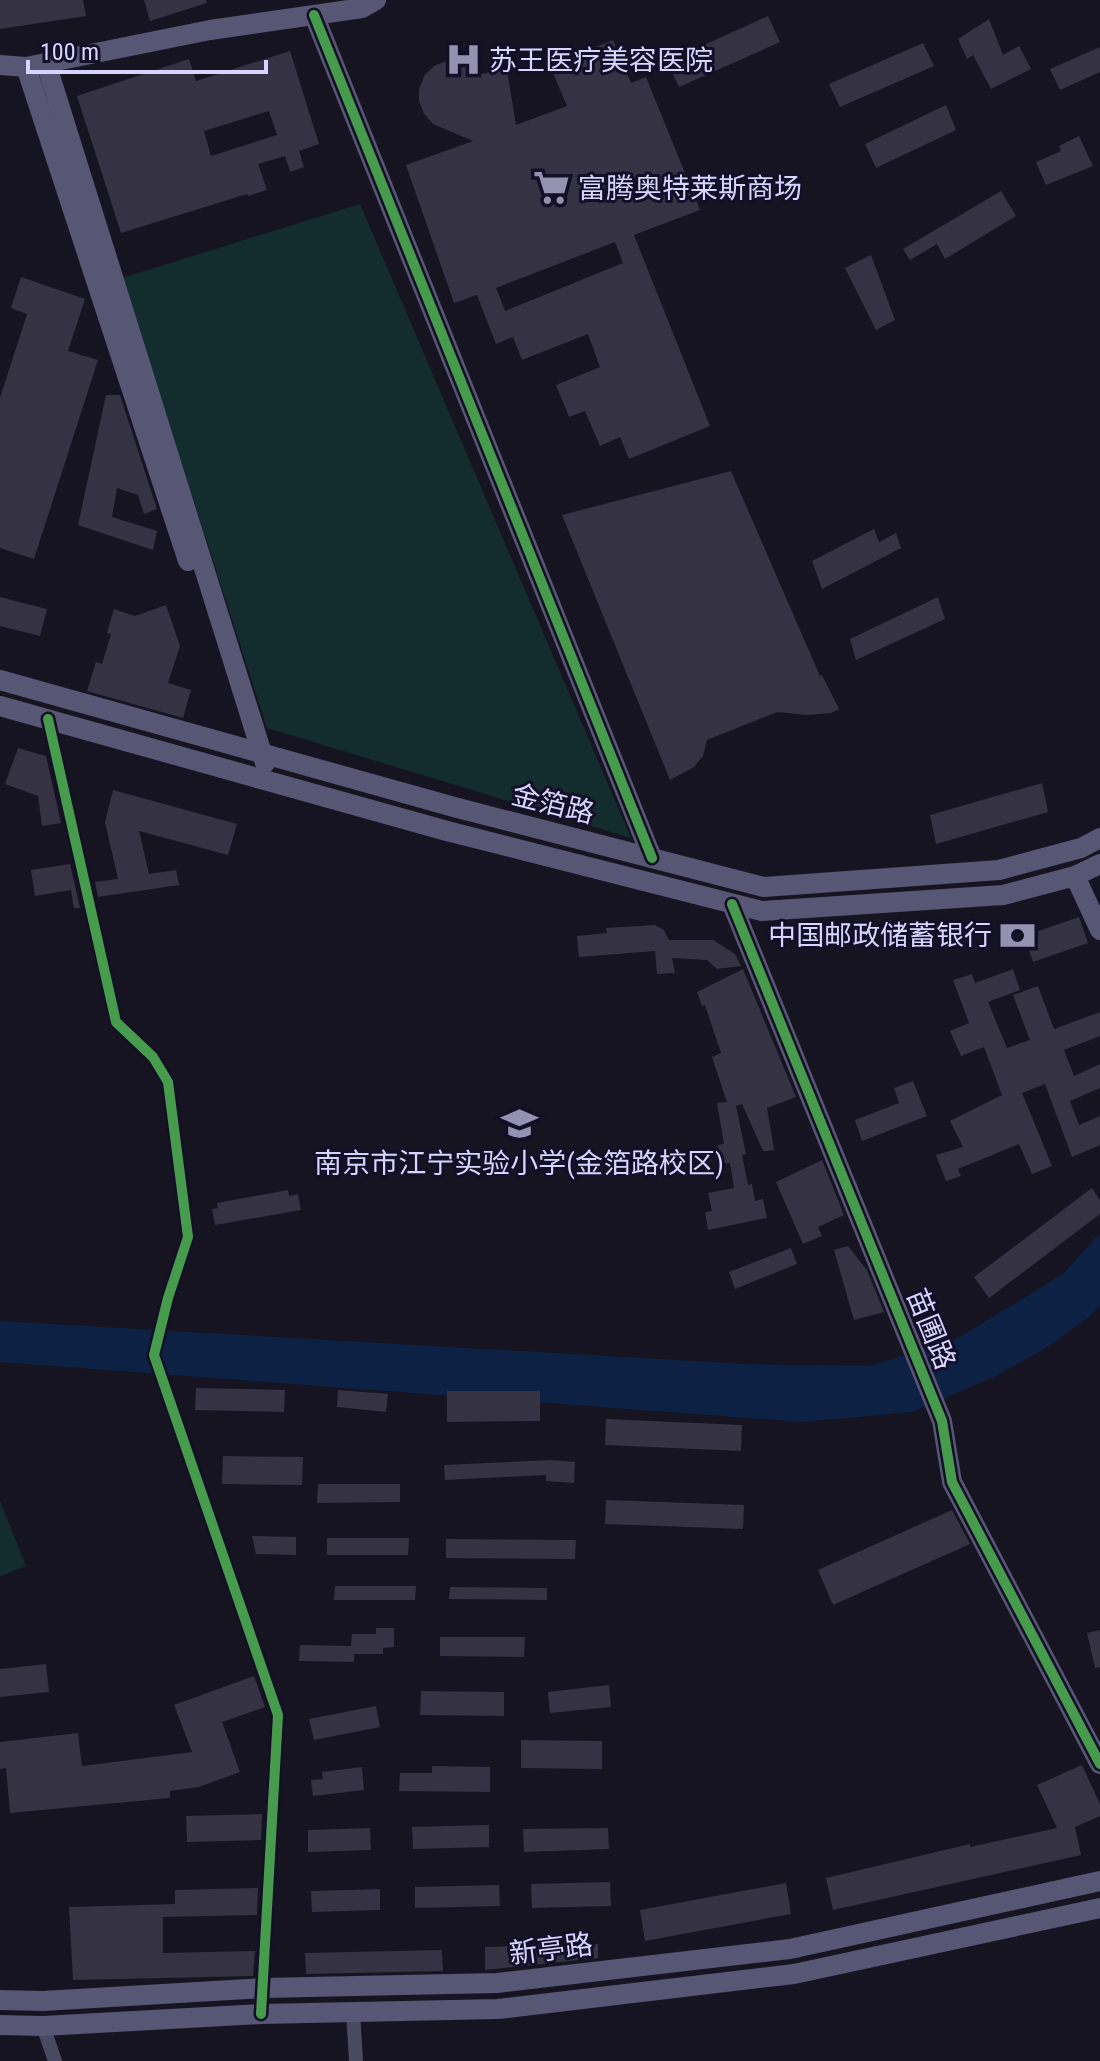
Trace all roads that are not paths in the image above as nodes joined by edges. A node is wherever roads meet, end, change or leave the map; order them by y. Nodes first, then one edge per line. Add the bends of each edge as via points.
1 (376, 0) edge
2 (314, 15) junction
3 (0, 65) edge
4 (36, 65) junction
5 (0, 680) edge
6 (0, 706) edge
7 (48, 719) junction
8 (256, 752) junction
9 (265, 780) junction
10 (1100, 838) edge
11 (1075, 849) junction
12 (652, 858) junction
13 (1087, 870) edge
14 (1100, 902) edge
15 (732, 904) junction
16 (1100, 930) edge
17 (1100, 1764) edge
18 (1100, 1881) edge
19 (1100, 1908) edge
20 (263, 1988) junction
21 (0, 2000) edge
22 (353, 2012) junction
23 (261, 2014) junction
24 (0, 2025) edge
25 (43, 2026) junction
26 (55, 2061) edge
27 (356, 2061) edge

1 - 2 main road via 362,8
2 - 4 main road
2 - 12 main road
3 - 4 main road
4 - 8 main road
5 - 8 main road, 金箔路
6 - 7 main road, 金箔路
7 - 9 main road, 金箔路
7 - 20 street via 116,1022 153,1057 168,1082 188,1237 154,1355 278,1715
8 - 9 main road
8 - 12 main road, 金箔路
9 - 15 main road, 金箔路
10 - 11 main road, 金箔路
11 - 12 main road, 金箔路 via 999,870 764,887
11 - 13 main road
13 - 14 main road
13 - 15 main road, 金箔路 via 1003,895 762,911
13 - 16 main road
15 - 17 main road, 苗圃路 via 942,1421 952,1482
18 - 20 main road, 新亭路 via 790,1949 497,1983
19 - 22 main road, 新亭路 via 794,1974 498,2009
20 - 21 main road, 新亭路
20 - 23 street
22 - 23 main road, 新亭路
22 - 27 street
23 - 25 main road, 新亭路
24 - 25 main road, 新亭路
25 - 26 street

